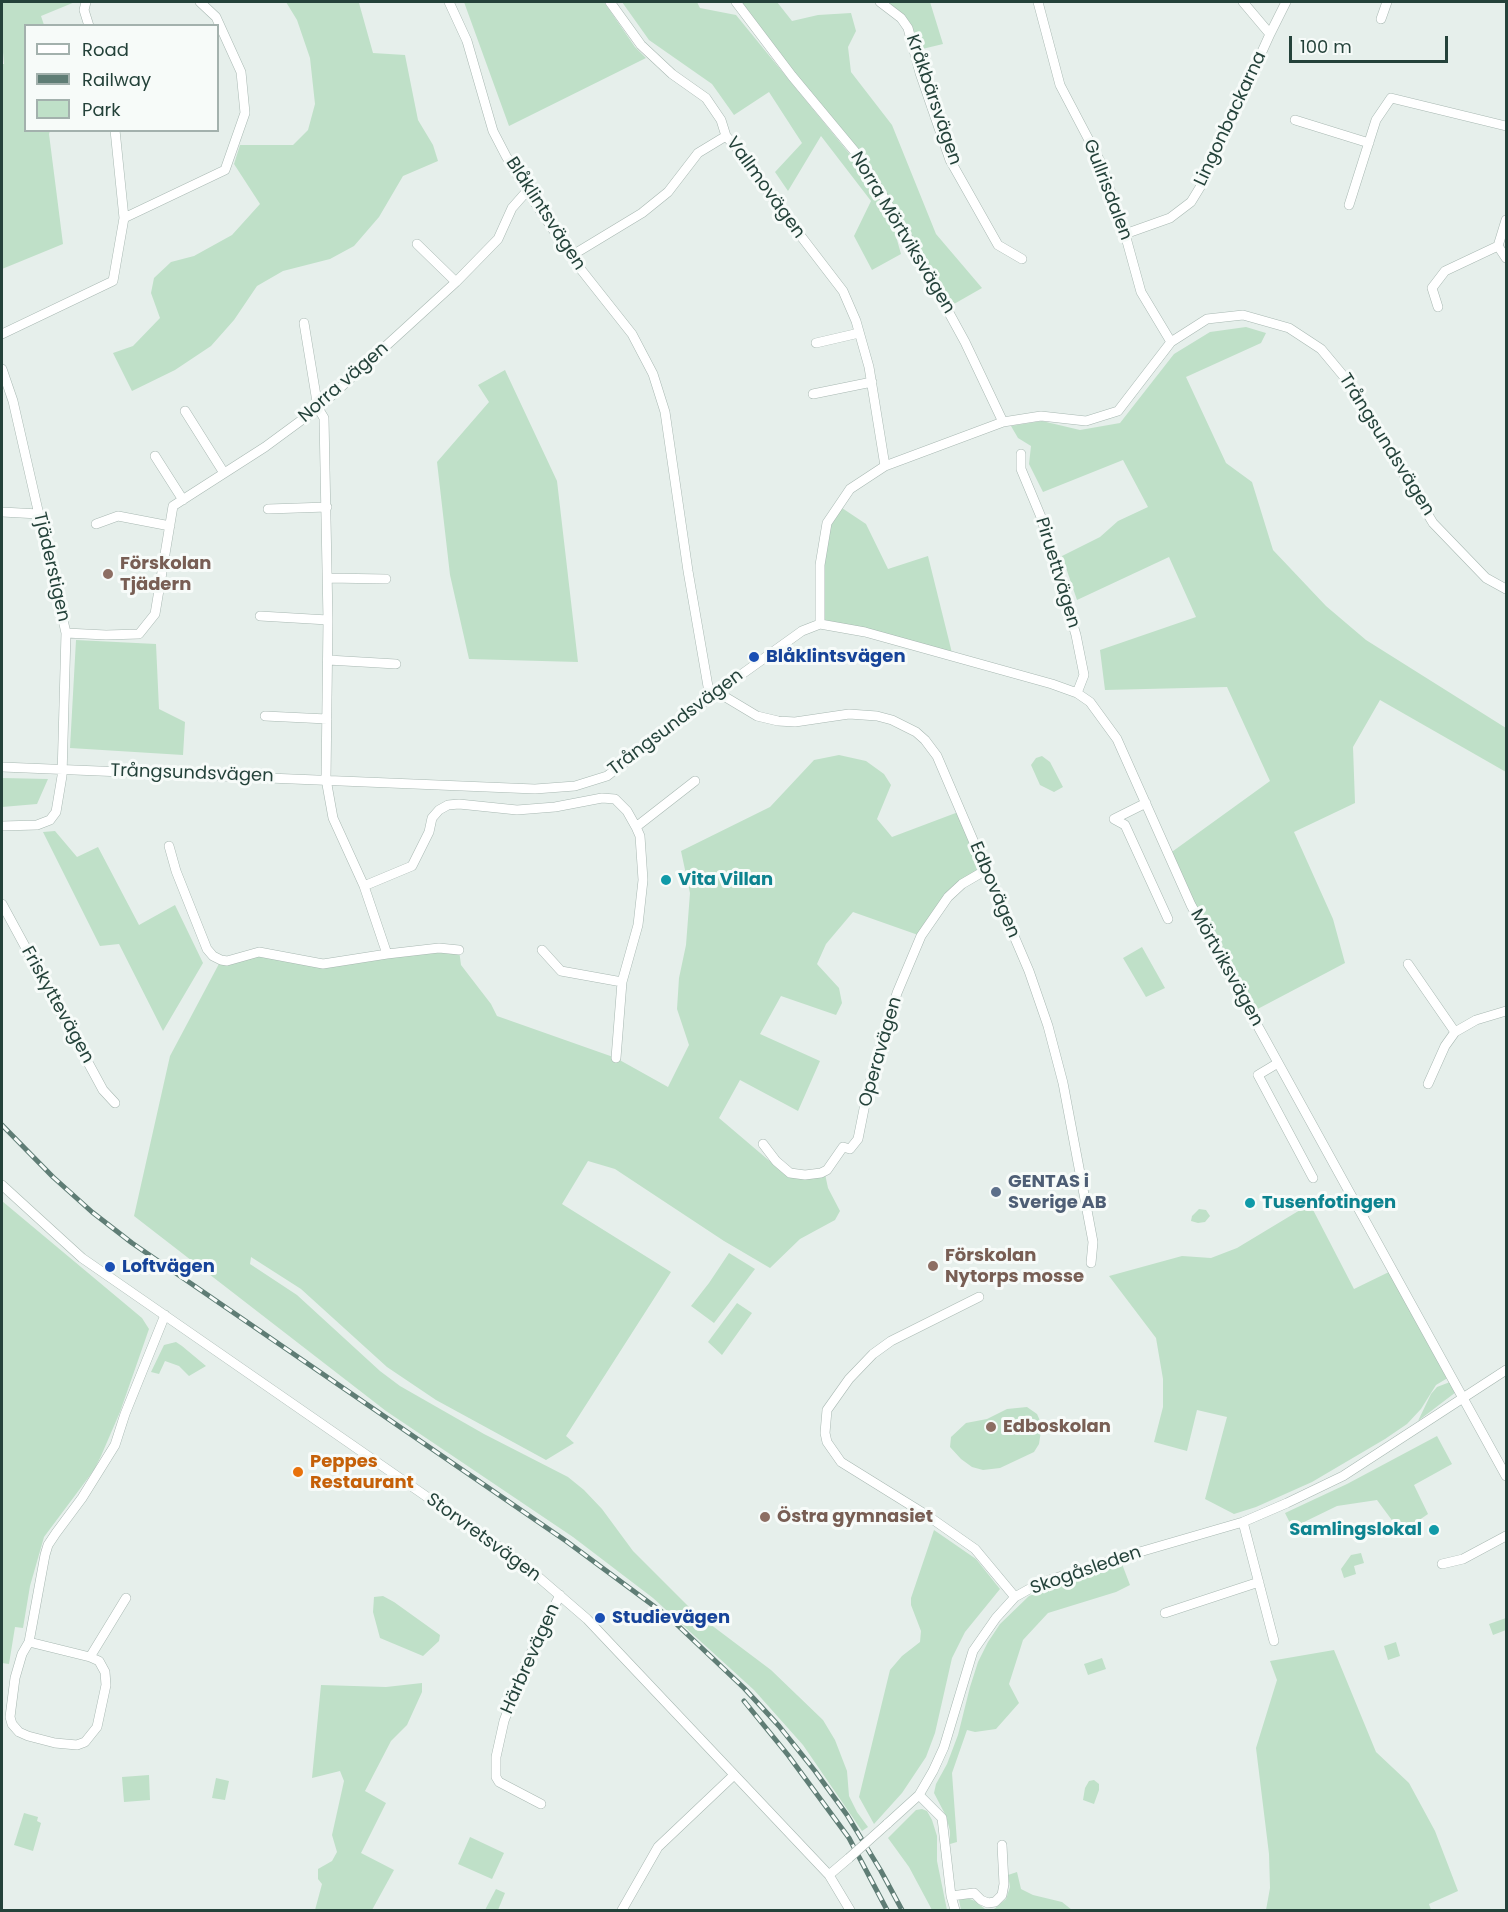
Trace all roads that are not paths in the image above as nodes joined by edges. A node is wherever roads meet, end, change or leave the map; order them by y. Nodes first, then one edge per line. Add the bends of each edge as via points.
1 (86, 2) edge
2 (200, 2) edge
3 (450, 2) edge
4 (610, 2) edge
5 (736, 2) edge
6 (880, 2) edge
7 (1038, 2) edge
8 (1243, 2) edge
9 (1286, 2) edge
10 (1387, 2) edge
11 (1381, 18) dead end
12 (88, 24) edge
13 (1269, 34) junction
14 (1294, 120) dead end
15 (1506, 126) edge
16 (115, 132) edge
17 (726, 136) junction
18 (1369, 143) junction
19 (527, 191) junction
20 (1349, 205) dead end
21 (124, 218) junction
22 (1506, 219) edge
23 (1125, 234) junction
24 (417, 244) dead end
25 (1498, 246) junction
26 (571, 256) junction
27 (1506, 258) edge
28 (1022, 259) dead end
29 (456, 282) junction
30 (1438, 307) dead end
31 (304, 323) dead end
32 (859, 333) junction
33 (2, 334) edge
34 (1171, 342) junction
35 (816, 343) dead end
36 (2, 369) edge
37 (872, 382) junction
38 (813, 394) dead end
39 (318, 408) junction
40 (185, 411) dead end
41 (1003, 422) junction
42 (1021, 454) dead end
43 (155, 456) dead end
44 (885, 466) junction
45 (224, 473) junction
46 (183, 500) junction
47 (327, 507) junction
48 (268, 509) dead end
49 (2, 512) edge
50 (39, 514) junction
51 (96, 524) dead end
52 (170, 526) junction
53 (328, 578) junction
54 (386, 579) dead end
55 (1506, 589) edge
56 (260, 616) dead end
57 (328, 620) junction
58 (820, 624) junction
59 (66, 633) junction
60 (327, 660) junction
61 (396, 664) dead end
62 (1077, 693) junction
63 (713, 695) junction
64 (265, 716) dead end
65 (327, 719) junction
66 (2, 767) edge
67 (62, 770) junction
68 (326, 779) junction
69 (695, 781) dead end
70 (1146, 803) junction
71 (2, 826) edge
72 (636, 827) junction
73 (169, 846) dead end
74 (986, 870) junction
75 (364, 886) junction
76 (2, 904) edge
77 (1168, 920) dead end
78 (459, 950) dead end
79 (542, 950) dead end
80 (387, 954) junction
81 (1408, 964) dead end
82 (622, 982) junction
83 (1506, 1011) edge
84 (1455, 1032) junction
85 (616, 1058) dead end
86 (1278, 1063) junction
87 (1428, 1084) dead end
88 (115, 1103) dead end
89 (763, 1144) dead end
90 (1313, 1178) dead end
91 (2, 1185) edge
92 (1091, 1263) dead end
93 (979, 1297) dead end
94 (165, 1315) junction
95 (1506, 1370) edge
96 (1465, 1398) junction
97 (1506, 1476) edge
98 (1243, 1522) junction
99 (1506, 1536) edge
100 (1442, 1564) dead end
101 (1259, 1582) junction
102 (560, 1595) junction
103 (1015, 1597) junction
104 (126, 1598) dead end
105 (1165, 1613) dead end
106 (1274, 1641) dead end
107 (29, 1642) junction
108 (90, 1657) junction
109 (734, 1774) junction
110 (919, 1795) junction
111 (541, 1804) dead end
112 (1002, 1845) dead end
113 (829, 1875) junction
114 (951, 1896) junction
115 (622, 1911) edge
116 (850, 1911) edge
117 (955, 1911) edge

1 - 12 street
2 - 21 street via 216,17 241,72 245,113 237,136 225,170
3 - 19 street, Blåklintsvägen via 467,41 493,131
4 - 17 street, Vallmovägen via 641,45 706,98 722,120
5 - 41 street, Norra Mörtviksvägen via 861,159 914,248
6 - 28 street, Kråkbärsvägen via 908,28 950,160 998,245
7 - 23 street, Gullrisdalen via 1060,85 1101,163
8 - 13 street
9 - 13 street, Lingonbackarna
10 - 11 street
13 - 23 street, Lingonbackarna via 1191,202 1170,218
14 - 18 street
15 - 18 street via 1391,98 1376,120
16 - 21 street
17 - 26 street via 698,153 668,192 642,213
17 - 32 street, Vallmovägen via 843,291
18 - 20 street
19 - 26 street, Blåklintsvägen
19 - 29 street, Norra vägen via 512,208 498,239
21 - 33 street via 113,281
22 - 25 street
23 - 34 street, Gullrisdalen via 1142,292
24 - 29 street
25 - 27 street
25 - 30 street via 1445,271 1432,288
26 - 63 street, Blåklintsvägen via 632,334 653,374 666,412 688,571
29 - 39 street, Norra vägen
31 - 39 street
32 - 35 street
32 - 37 street, Vallmovägen
34 - 41 street, Trångsundsvägen via 1118,411 1086,421 1041,416
34 - 55 street, Trångsundsvägen via 1207,319 1243,315 1289,328 1321,350 1346,379 1433,523 1486,578
36 - 50 street, Tjäderstigen
37 - 38 street
37 - 44 street, Vallmovägen
39 - 45 street, Norra vägen
39 - 47 street via 324,418
40 - 45 street
41 - 44 street, Trångsundsvägen
42 - 62 street, Piruettvägen via 1021,470 1041,517 1076,635 1084,675
43 - 46 street
44 - 58 street, Trångsundsvägen via 850,489 827,523 820,565
45 - 46 street, Norra vägen
46 - 52 street, Norra vägen via 173,506
47 - 48 street
47 - 53 street
49 - 50 street
50 - 59 street, Tjäderstigen
51 - 52 street via 118,516
52 - 59 street, Norra vägen via 155,614 139,634
53 - 54 street
53 - 57 street
56 - 57 street
57 - 60 street
58 - 62 street, Mörtviksvägen via 865,632
58 - 63 street, Trångsundsvägen via 802,631
59 - 67 street, Tjäderstigen
60 - 61 street
60 - 65 street
62 - 70 street, Mörtviksvägen via 1090,702 1117,739
63 - 68 street, Trångsundsvägen via 607,776 575,786 535,789
63 - 74 street, Edbovägen via 757,716 778,721 864,715 892,720 916,732 938,756
64 - 65 street
65 - 68 street
66 - 67 street, Trångsundsvägen
67 - 68 street, Trångsundsvägen
67 - 71 street via 59,802 50,820 37,825
68 - 75 street via 333,818
69 - 72 street
70 - 77 street via 1114,819 1125,825
70 - 86 street, Mörtviksvägen via 1191,905
72 - 75 street via 615,799 517,810 448,805 432,818 412,866
72 - 82 street via 643,880 638,925
73 - 80 street via 207,949 221,960 259,952 323,964
74 - 89 street, Operavägen via 948,897 921,936 897,993 868,1089 858,1139 850,1149 843,1147 827,1170 805,1174 790,1173
74 - 92 street, Edbovägen via 1048,1026 1094,1242
75 - 80 street
76 - 88 street, Friskyttevägen via 103,1090
78 - 80 street via 439,948
79 - 82 street via 561,971
81 - 84 street
82 - 85 street
83 - 84 street via 1476,1020
84 - 87 street
86 - 90 street via 1258,1075
86 - 96 street, Mörtviksvägen
91 - 94 street, Storvretsvägen via 82,1258
93 - 103 street via 873,1354 827,1410 825,1433 841,1462 975,1549
94 - 102 street, Storvretsvägen via 521,1562
94 - 107 street via 115,1445 48,1545
95 - 96 street, Skogåsleden
96 - 97 street, Mörtviksvägen
96 - 98 street, Skogåsleden via 1343,1476
98 - 101 street
98 - 103 street, Skogåsleden via 1040,1583
99 - 100 street via 1463,1559
101 - 105 street
101 - 106 street
102 - 109 street, Storvretsvägen via 587,1618
102 - 111 street, Härbrevägen via 524,1667 495,1757 499,1782
103 - 110 street, Skogåsleden via 974,1651 944,1747
104 - 108 street
107 - 108 street
107 - 108 street via 15,1678 10,1717 19,1731 55,1743 85,1742 97,1727 105,1672 99,1661
109 - 113 street, Storvretsvägen
109 - 115 street via 658,1847
110 - 113 street, Skogåsleden, bridge
110 - 114 street via 942,1818
112 - 114 street via 1002,1895 988,1903 974,1893
113 - 116 street, Storvretsvägen
114 - 117 street

